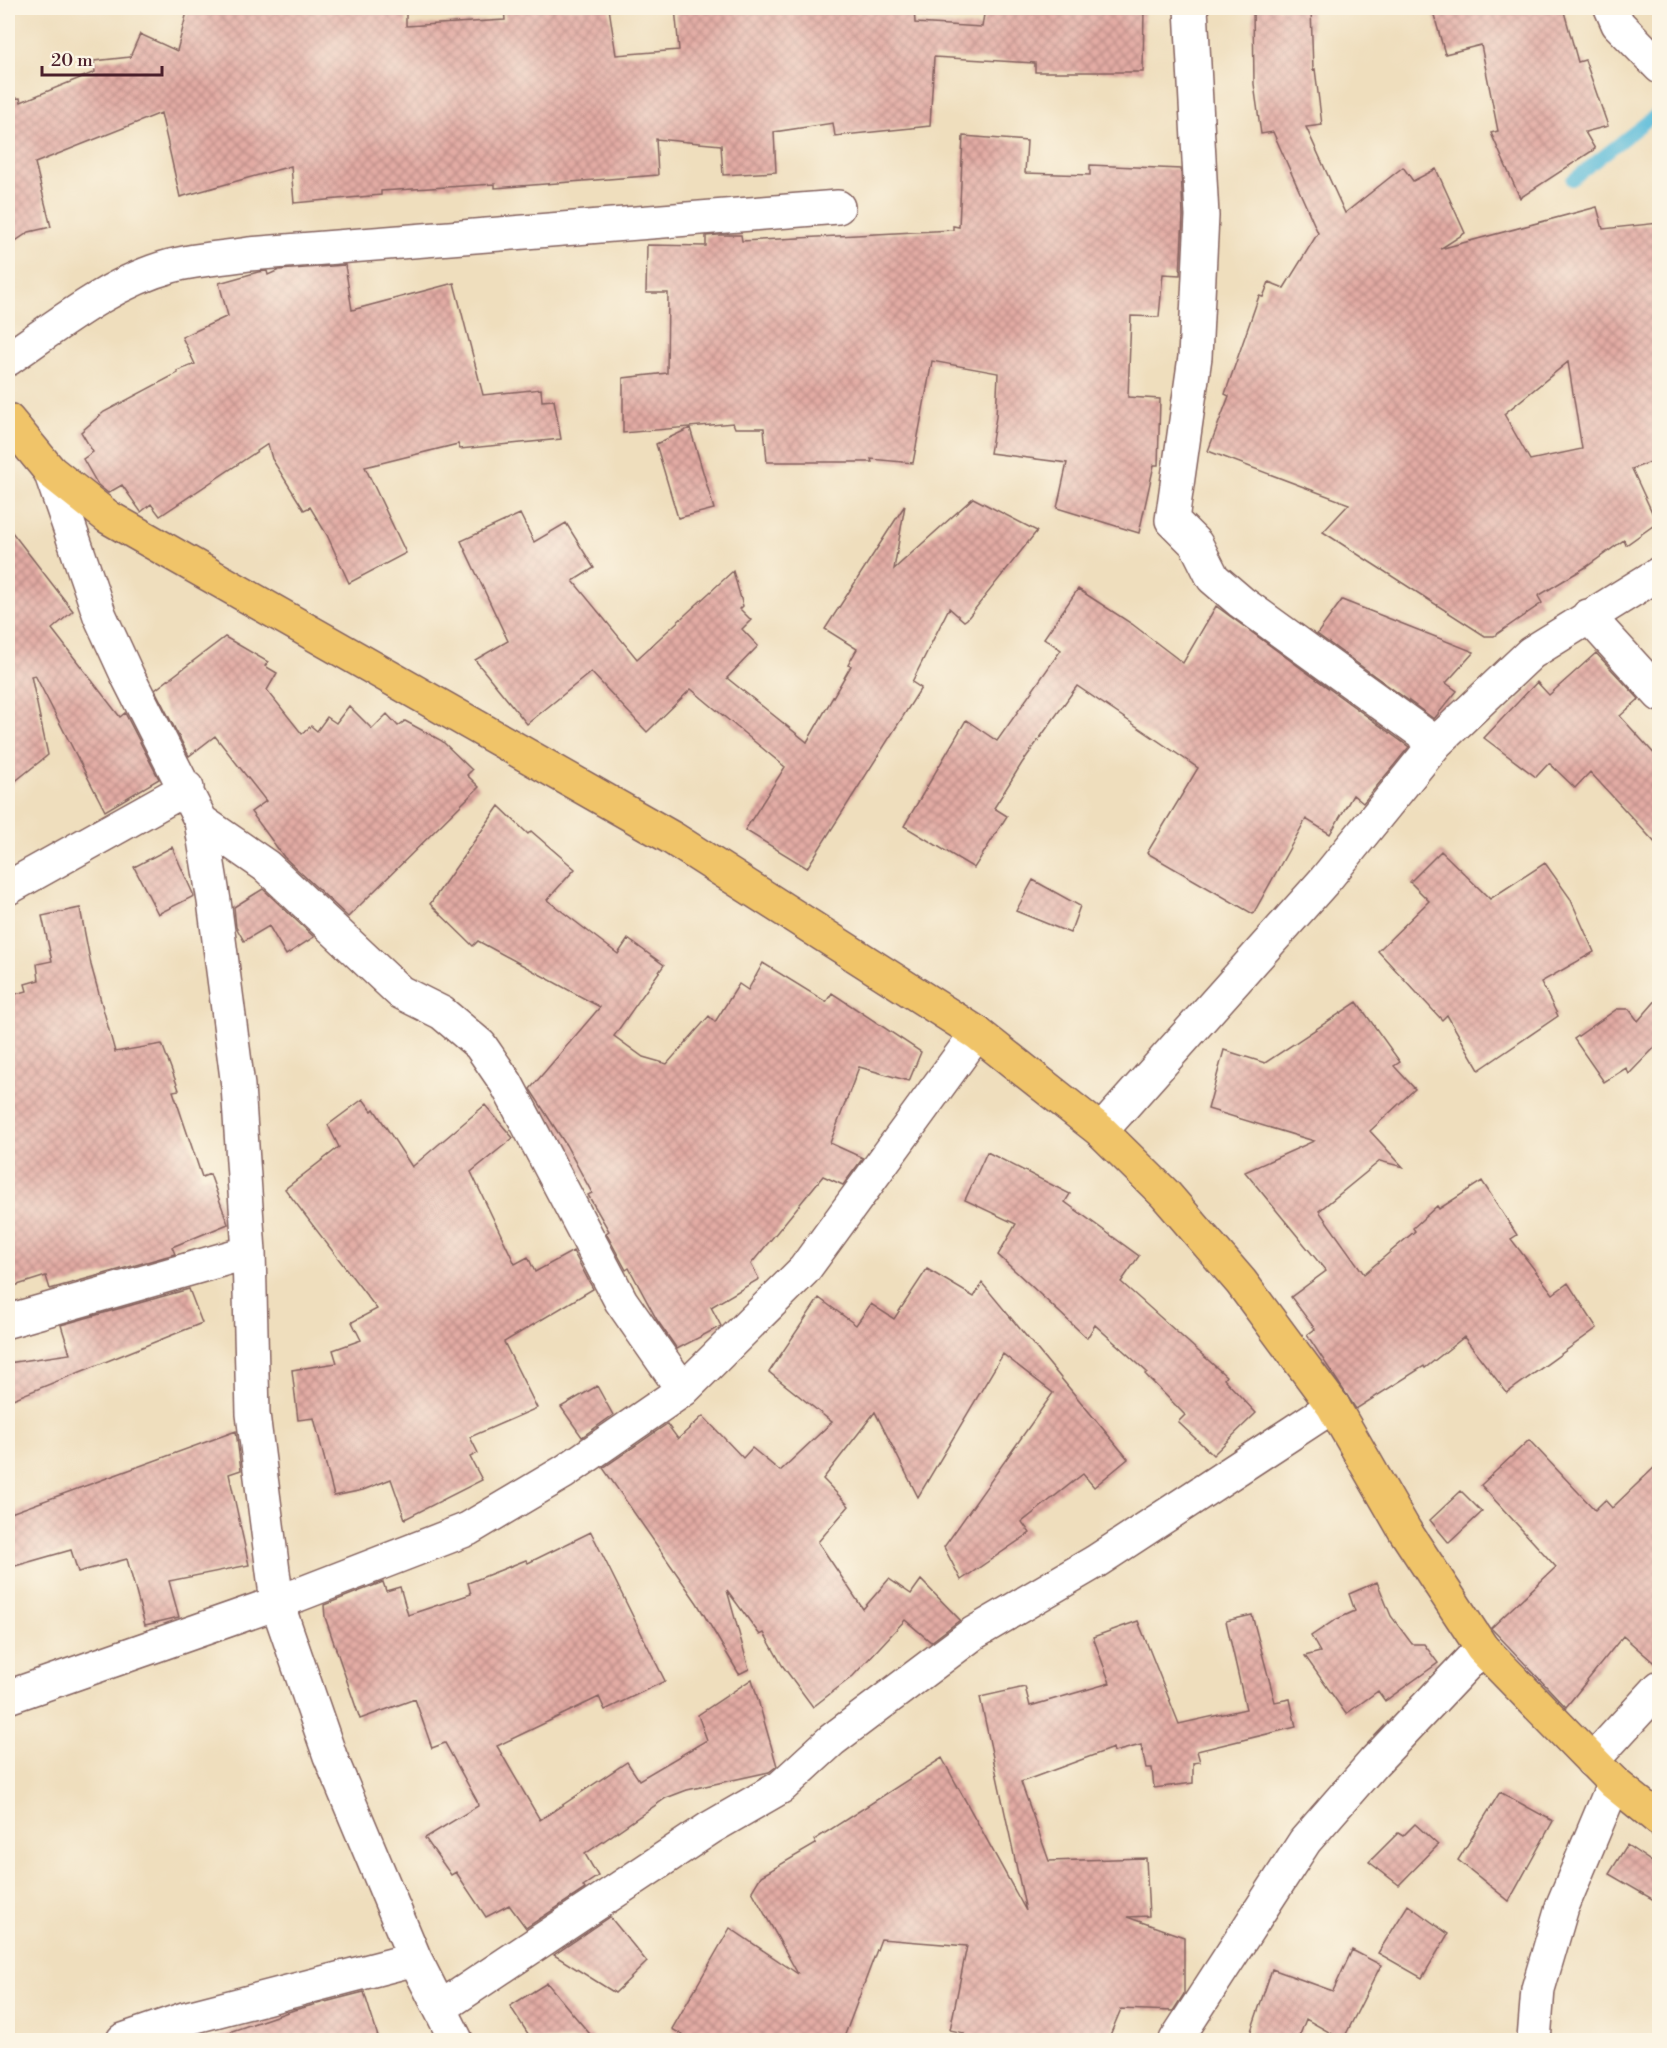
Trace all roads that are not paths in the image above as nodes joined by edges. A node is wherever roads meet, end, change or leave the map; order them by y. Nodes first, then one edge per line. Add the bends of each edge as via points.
1 (1191, 8) edge
2 (1611, 8) edge
3 (1659, 67) edge
4 (838, 207) dead end
5 (8, 359) edge
6 (8, 420) edge
7 (50, 471) junction
8 (1659, 573) edge
9 (1588, 616) junction
10 (1659, 695) edge
11 (1436, 743) junction
12 (186, 788) junction
13 (201, 821) junction
14 (8, 888) edge
15 (977, 1033) junction
16 (1101, 1131) junction
17 (249, 1252) junction
18 (8, 1321) edge
19 (683, 1390) junction
20 (1333, 1406) junction
21 (277, 1603) junction
22 (1482, 1648) junction
23 (1659, 1686) edge
24 (8, 1697) edge
25 (1603, 1772) junction
26 (1659, 1820) edge
27 (415, 1959) junction
28 (440, 2008) junction
29 (123, 2040) edge
30 (456, 2040) edge
31 (1176, 2040) edge
32 (1534, 2040) edge

1 - 11 street via 1202,216 1195,357 1172,520 1196,544 1213,578 1241,602
2 - 3 street via 1618,24
4 - 5 street via 249,254 171,266 125,284
6 - 7 main road
7 - 12 street via 100,616
7 - 15 main road via 108,517 672,838
8 - 9 street
9 - 10 street
9 - 11 street via 1531,653
11 - 16 street via 1324,880
12 - 13 street
12 - 14 street
13 - 17 street via 238,1086
13 - 19 street via 266,866 400,992 442,1013 480,1045 506,1083 621,1301
15 - 16 main road
15 - 19 street via 804,1270
16 - 20 main road via 1165,1194 1241,1282
17 - 18 street
17 - 21 street via 254,1414
19 - 21 street via 564,1472 468,1529
20 - 22 main road via 1405,1531
20 - 28 street via 1095,1562 974,1633 831,1740 781,1787 710,1828
21 - 24 street
21 - 27 street via 330,1756
22 - 25 main road
22 - 31 street via 1305,1841
23 - 25 street
25 - 26 main road
25 - 32 street via 1538,1989
27 - 28 street
27 - 29 street via 184,2019
28 - 30 street

